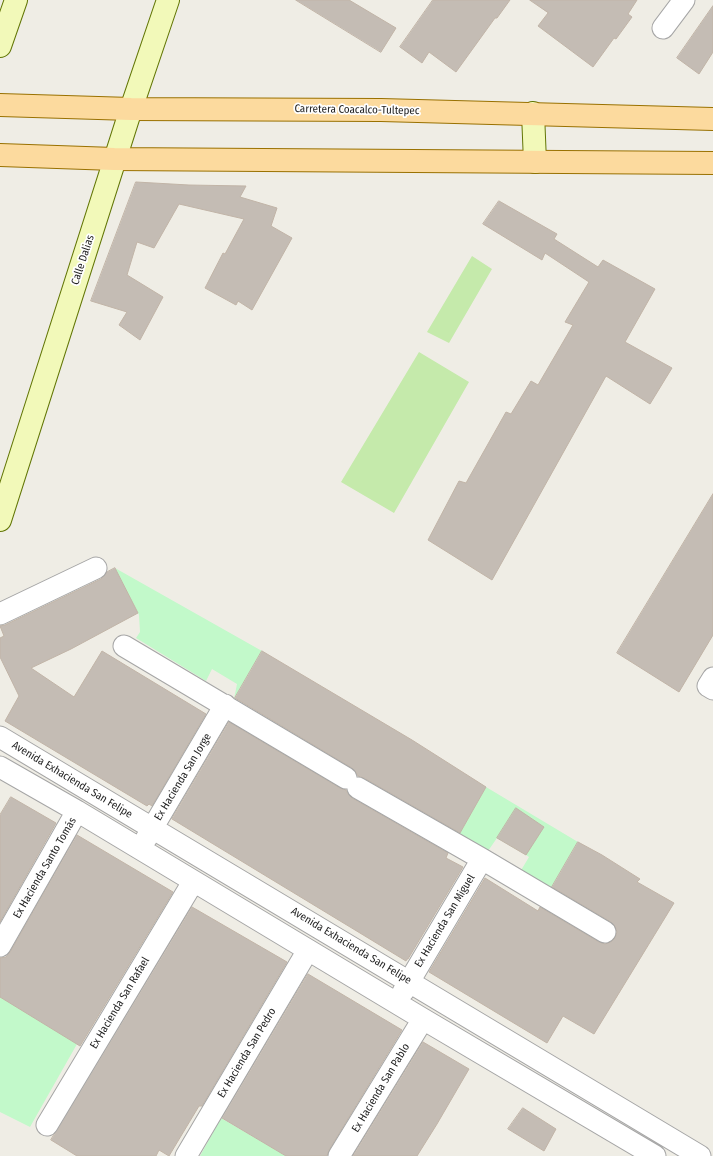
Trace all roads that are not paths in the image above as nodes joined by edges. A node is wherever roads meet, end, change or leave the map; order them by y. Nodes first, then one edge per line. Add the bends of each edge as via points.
1 (16, 0) edge
2 (168, 0) edge
3 (684, 0) edge
4 (663, 28) dead end
5 (0, 46) edge
6 (0, 104) edge
7 (131, 109) junction
8 (533, 113) junction
9 (713, 119) edge
10 (0, 155) edge
11 (114, 159) junction
12 (534, 162) junction
13 (713, 163) edge
14 (0, 520) edge
15 (96, 568) dead end
16 (0, 614) edge
17 (124, 646) dead end
18 (713, 678) edge
19 (713, 689) edge
20 (225, 705) junction
21 (0, 737) edge
22 (0, 767) edge
23 (77, 811) junction
24 (153, 828) junction
25 (140, 849) junction
26 (482, 859) junction
27 (193, 882) junction
28 (605, 932) dead end
29 (0, 946) edge
30 (308, 950) junction
31 (410, 981) junction
32 (396, 1003) junction
33 (422, 1019) junction
34 (47, 1125) dead end
35 (186, 1156) edge
36 (339, 1156) edge
37 (655, 1156) edge
38 (700, 1156) edge

1 - 5 main road
2 - 7 main road, Calle Dalias
3 - 4 street
6 - 7 main road, Carretera Coacalco-Tultepec
7 - 8 main road, Carretera Coacalco-Tultepec
7 - 11 main road, Calle Dalias
8 - 9 main road, Carretera Coacalco-Tultepec
8 - 12 main road
10 - 11 main road
11 - 12 main road
11 - 14 main road, Calle Dalias
12 - 13 main road
15 - 16 street
17 - 20 street
18 - 19 street via 708,686
20 - 24 street, Ex Hacienda San Jorge
20 - 26 street
21 - 24 street, Avenida Exhacienda San Felipe
22 - 23 street
23 - 25 street
23 - 29 street, Ex Hacienda Santo Tomás
24 - 25 street, Ex Hacienda San Jorge
24 - 31 street, Avenida Exhacienda San Felipe
25 - 27 street
26 - 28 street
26 - 31 street, Ex Hacienda San Miguel
27 - 30 street
27 - 34 street, Ex Hacienda San Rafael
30 - 32 street
30 - 35 street, Ex Hacienda San Pedro
31 - 32 street, Ex Hacienda San Miguel
31 - 38 street, Avenida Exhacienda San Felipe
32 - 33 street
33 - 36 street, Ex Hacienda San Pablo
33 - 37 street

